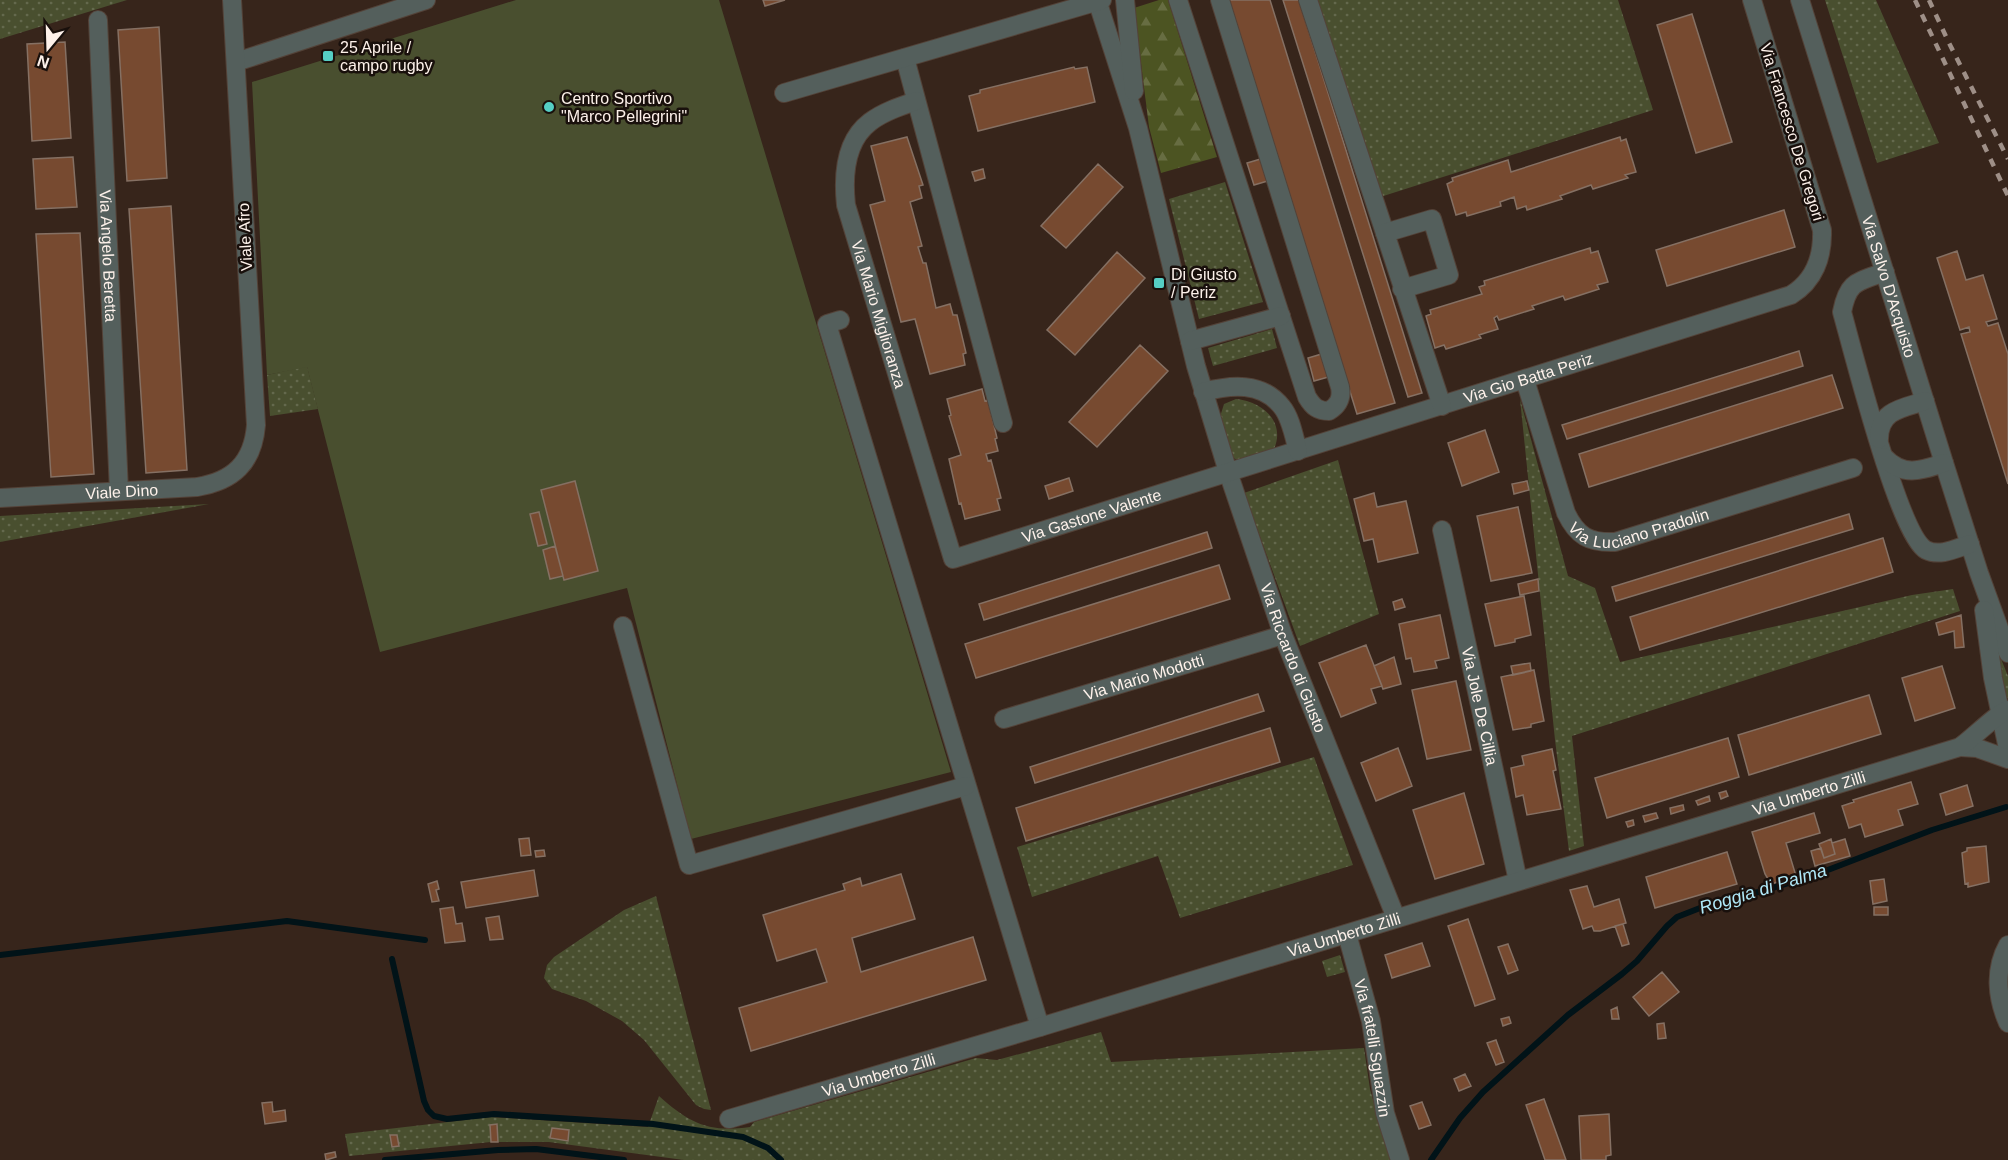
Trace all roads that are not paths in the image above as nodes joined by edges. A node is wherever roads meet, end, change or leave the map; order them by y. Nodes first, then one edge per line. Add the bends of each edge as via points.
1 (232, 0) edge
2 (426, 0) edge
3 (1099, 0) edge
4 (1125, 0) edge
5 (1178, 0) edge
6 (1220, 0) edge
7 (1308, 0) edge
8 (1752, 0) edge
9 (1800, 0) edge
10 (98, 20) dead end
11 (904, 58) junction
12 (236, 62) junction
13 (784, 93) dead end
14 (916, 101) junction
15 (1138, 128) junction
16 (1385, 233) junction
17 (1817, 265) joint
18 (1885, 272) junction
19 (1402, 289) junction
20 (1281, 316) junction
21 (840, 320) dead end
22 (1190, 341) junction
23 (1525, 380) junction
24 (1203, 392) junction
25 (1925, 401) junction
26 (1442, 406) junction
27 (1003, 423) dead end
28 (1881, 450) junction
29 (1298, 451) junction
30 (1944, 463) junction
31 (1853, 468) dead end
32 (238, 469) joint
33 (1228, 472) junction
34 (119, 491) junction
35 (0, 498) edge
36 (1442, 530) dead end
37 (1970, 544) junction
38 (953, 559) joint
39 (1996, 615) edge
40 (623, 626) dead end
41 (1283, 635) junction
42 (2008, 653) edge
43 (2004, 712) edge
44 (1004, 719) dead end
45 (1960, 747) junction
46 (2008, 749) edge
47 (2008, 759) edge
48 (966, 786) junction
49 (1518, 881) junction
50 (1396, 918) junction
51 (1347, 934) junction
52 (2008, 945) edge
53 (2008, 1023) edge
54 (1040, 1027) junction
55 (729, 1119) dead end
56 (1400, 1160) edge

1 - 12 street, Viale Afro
2 - 12 street
3 - 11 street
3 - 15 street, Via Riccardo di Giusto
4 - 15 street, Via Riccardo di Giusto
5 - 20 street
6 - 20 street via 1340,387 1341,399 1334,408 1323,411 1311,404
7 - 16 street
8 - 17 street, Via Francesco De Gregori via 1820,219 1822,245
9 - 18 street, Via Salvo D'Acquisto
10 - 34 street, Via Angelo Beretta
11 - 13 street
11 - 14 street
12 - 32 street, Viale Afro via 256,425 252,448
14 - 27 street
14 - 38 street, Via Mario Miglioranza via 868,123 851,151 844,186 846,204
15 - 22 street, Via Riccardo di Giusto
16 - 19 street
16 - 19 street via 1432,219 1437,235 1449,275
17 - 23 street, Via Gio Batta Periz via 1802,288 1791,295
18 - 25 street, Via Salvo D'Acquisto
18 - 28 street via 1855,283 1845,294 1842,312
19 - 26 street
20 - 22 street
21 - 48 street via 827,324
22 - 24 street, Via Riccardo di Giusto
23 - 26 street, Via Gio Batta Periz
23 - 31 street, Via Luciano Pradolin via 1566,513 1584,537 1600,543 1615,543
24 - 29 street via 1241,386 1271,397 1285,413
24 - 33 street, Via Riccardo di Giusto
25 - 28 street via 1900,409 1880,423
25 - 30 street, Via Salvo D'Acquisto
26 - 29 street, Via Gio Batta Periz
28 - 30 street via 1892,466 1907,471
28 - 37 street via 1918,543 1940,553
29 - 33 street, Via Gio Batta Periz
30 - 37 street, Via Salvo D'Acquisto
32 - 34 street, Viale Dino via 204,486
33 - 38 street, Via Gastone Valente
33 - 41 street, Via Riccardo di Giusto
34 - 35 street, Viale Dino
36 - 49 street, Via Jole De Cillia
37 - 39 street, Via Salvo D'Acquisto
39 - 42 street, Via Salvo D'Acquisto
39 - 43 street, Via Salvo D'Acquisto
40 - 48 street via 689,865
41 - 44 street, Via Mario Modotti
41 - 50 street, Via Riccardo di Giusto
43 - 45 street, Via Umberto Zilli
43 - 46 street, Via Salvo D'Acquisto
45 - 47 street, Via Umberto Zilli via 1977,748
45 - 49 street, Via Umberto Zilli
48 - 54 street
49 - 50 street, Via Umberto Zilli
50 - 51 street, Via Umberto Zilli
51 - 54 street, Via Umberto Zilli
51 - 56 street, Via fratelli Sguazzin via 1371,1021 1385,1113
52 - 53 street via 1998,981
54 - 55 street, Via Umberto Zilli

